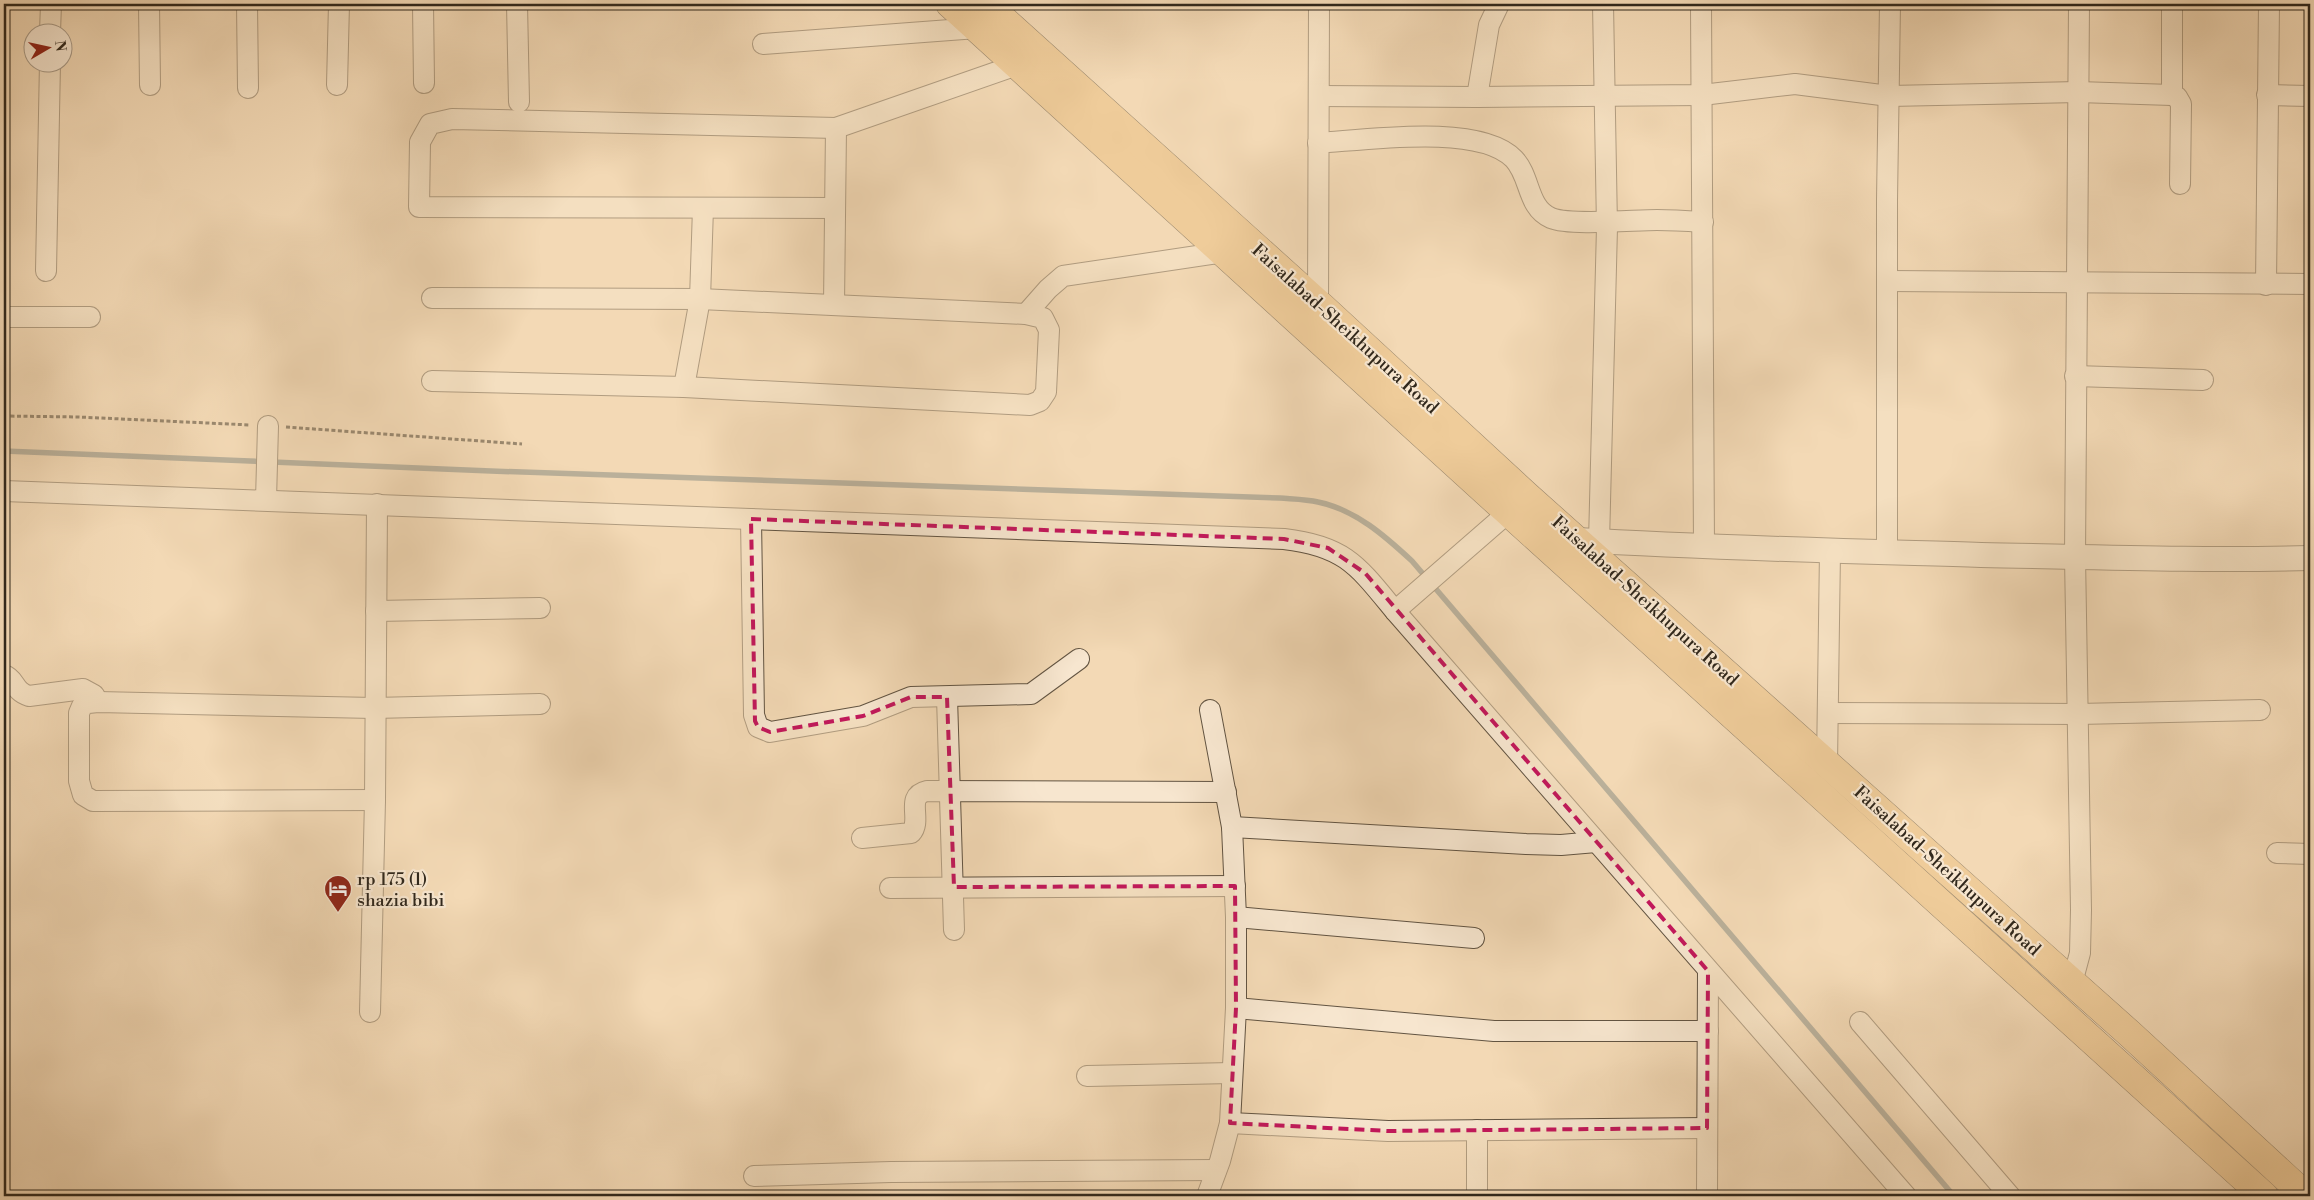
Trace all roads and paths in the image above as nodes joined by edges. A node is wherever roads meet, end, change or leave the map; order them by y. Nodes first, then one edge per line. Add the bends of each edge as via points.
1 (51, 4) edge
2 (149, 4) edge
3 (248, 4) edge
4 (338, 4) edge
5 (423, 4) edge
6 (517, 4) edge
7 (950, 4) edge
8 (1319, 4) edge
9 (1499, 4) edge
10 (1603, 4) edge
11 (1701, 4) edge
12 (1890, 4) edge
13 (2078, 4) edge
14 (2172, 4) edge
15 (2269, 4) edge
16 (981, 16) edge
17 (50, 22) edge
18 (763, 44) dead end
19 (1017, 64) junction
20 (50, 72) edge
21 (424, 83) dead end
22 (150, 85) dead end
23 (337, 85) dead end
24 (248, 88) dead end
25 (2078, 92) junction
26 (1702, 95) junction
27 (2172, 95) junction
28 (2267, 95) junction
29 (1319, 96) junction
30 (1606, 96) junction
31 (1889, 96) junction
32 (2310, 96) edge
33 (1477, 97) junction
34 (519, 102) dead end
35 (836, 128) junction
36 (1318, 143) junction
37 (2180, 184) dead end
38 (703, 208) junction
39 (835, 208) junction
40 (1607, 221) junction
41 (1703, 222) junction
42 (1224, 252) junction
43 (46, 271) dead end
44 (1887, 281) junction
45 (2076, 281) junction
46 (2266, 284) junction
47 (2310, 284) edge
48 (432, 298) dead end
49 (700, 299) junction
50 (1318, 303) junction
51 (834, 305) junction
52 (1026, 314) junction
53 (4, 317) edge
54 (90, 317) dead end
55 (2075, 376) junction
56 (2203, 380) dead end
57 (432, 381) dead end
58 (684, 387) junction
59 (268, 426) dead end
60 (4, 491) edge
61 (266, 500) junction
62 (377, 504) junction
63 (1518, 504) junction
64 (750, 519) junction
65 (1588, 541) junction
66 (1704, 547) junction
67 (1830, 551) junction
68 (1887, 552) junction
69 (2076, 557) junction
70 (2310, 558) edge
71 (540, 608) dead end
72 (376, 611) junction
73 (1395, 611) junction
74 (1079, 659) dead end
75 (4, 675) edge
76 (947, 697) junction
77 (98, 702) junction
78 (540, 704) dead end
79 (374, 708) junction
80 (1210, 710) dead end
81 (2260, 710) dead end
82 (1828, 713) junction
83 (2078, 714) junction
84 (1827, 764) junction
85 (948, 791) junction
86 (1226, 792) junction
87 (375, 800) junction
88 (1232, 827) junction
89 (862, 838) dead end
90 (1596, 842) junction
91 (2277, 853) dead end
92 (2310, 854) edge
93 (1235, 886) junction
94 (954, 887) junction
95 (890, 888) dead end
96 (1236, 917) junction
97 (954, 930) dead end
98 (1474, 938) dead end
99 (1708, 970) junction
100 (2072, 983) junction
101 (1236, 1008) junction
102 (370, 1012) dead end
103 (1860, 1022) dead end
104 (1708, 1032) junction
105 (1232, 1073) junction
106 (1087, 1076) dead end
107 (1230, 1123) junction
108 (1707, 1128) junction
109 (1477, 1130) junction
110 (1216, 1170) junction
111 (754, 1176) dead end
112 (1207, 1196) edge
113 (1477, 1196) edge
114 (1707, 1196) edge
115 (1906, 1196) edge
116 (2010, 1196) edge
117 (2264, 1196) edge
118 (2306, 1196) edge

1 - 17 street
2 - 22 street
3 - 24 street
4 - 23 street
5 - 21 street
6 - 34 street
7 - 16 highway, Faisalabad-Sheikhupura Road
8 - 29 street
9 - 33 street via 1489,25
10 - 30 street
11 - 26 street
12 - 31 street
13 - 25 street
14 - 27 street
15 - 28 street
16 - 18 street
16 - 19 highway, Faisalabad-Sheikhupura Road
16 - 50 highway, Faisalabad-Sheikhupura Road
19 - 35 street
19 - 42 highway, Faisalabad-Sheikhupura Road
20 - 43 street
25 - 27 street
25 - 31 street
25 - 45 street
26 - 30 street
26 - 31 street via 1795,84
26 - 41 street
27 - 37 street via 2181,104
28 - 32 street
28 - 46 street
29 - 33 street
29 - 36 street
30 - 33 street
30 - 40 street
31 - 44 street
35 - 38 street via 452,119 430,124 420,142 419,207
35 - 39 street
36 - 40 street via 1454,137 1488,144 1508,153 1519,164 1536,206 1542,212 1557,220
36 - 50 street
38 - 39 street
38 - 49 street
39 - 51 street
40 - 41 street
40 - 65 street
41 - 66 street
42 - 52 street via 1063,276
42 - 63 highway, Faisalabad-Sheikhupura Road
44 - 45 street
44 - 68 street
45 - 46 street
45 - 55 street
46 - 47 street
48 - 49 street
49 - 51 street
49 - 58 street
50 - 63 highway, Faisalabad-Sheikhupura Road
51 - 52 street
52 - 58 street via 1043,318 1049,330 1046,392 1040,401 1030,405
53 - 54 street
55 - 56 street
55 - 69 street
57 - 58 street
59 - 61 street
60 - 61 street
61 - 62 street
62 - 64 street
62 - 72 street
63 - 65 highway, Faisalabad-Sheikhupura Road
63 - 73 street
63 - 117 highway, Faisalabad-Sheikhupura Road
64 - 73 street via 1308,542 1342,555 1354,564
64 - 76 street via 754,714 758,727 770,732 863,716 910,697
65 - 66 street
65 - 84 highway, Faisalabad-Sheikhupura Road
66 - 67 street
67 - 68 street
67 - 82 street
68 - 69 street
69 - 70 street
69 - 83 street
71 - 72 street
72 - 79 street
73 - 90 street
74 - 76 street via 1031,694
75 - 77 street via 11,679 21,694 29,696 83,689 94,695
76 - 85 street
77 - 79 street
77 - 87 street via 82,706 78,723 79,781 83,795 93,802
78 - 79 street
79 - 87 street
80 - 86 street
81 - 83 street
82 - 83 street
82 - 84 street
83 - 100 street via 2081,910 2080,953
84 - 100 highway, Faisalabad-Sheikhupura Road
85 - 86 street
85 - 89 street via 927,791 917,796 911,833
85 - 94 street
86 - 88 street
87 - 102 street
88 - 90 street via 1526,844
88 - 93 street
90 - 99 street
91 - 92 street
93 - 94 street
93 - 96 street
94 - 95 street
94 - 97 street
96 - 98 street
96 - 101 street
99 - 104 street
99 - 115 street
100 - 118 highway, Faisalabad-Sheikhupura Road
101 - 104 street via 1494,1031
101 - 105 street
103 - 116 street
104 - 108 street
105 - 106 street
105 - 107 street
107 - 109 street via 1388,1131
107 - 110 street
108 - 109 street
108 - 114 street
109 - 113 street
110 - 111 street
110 - 112 street

